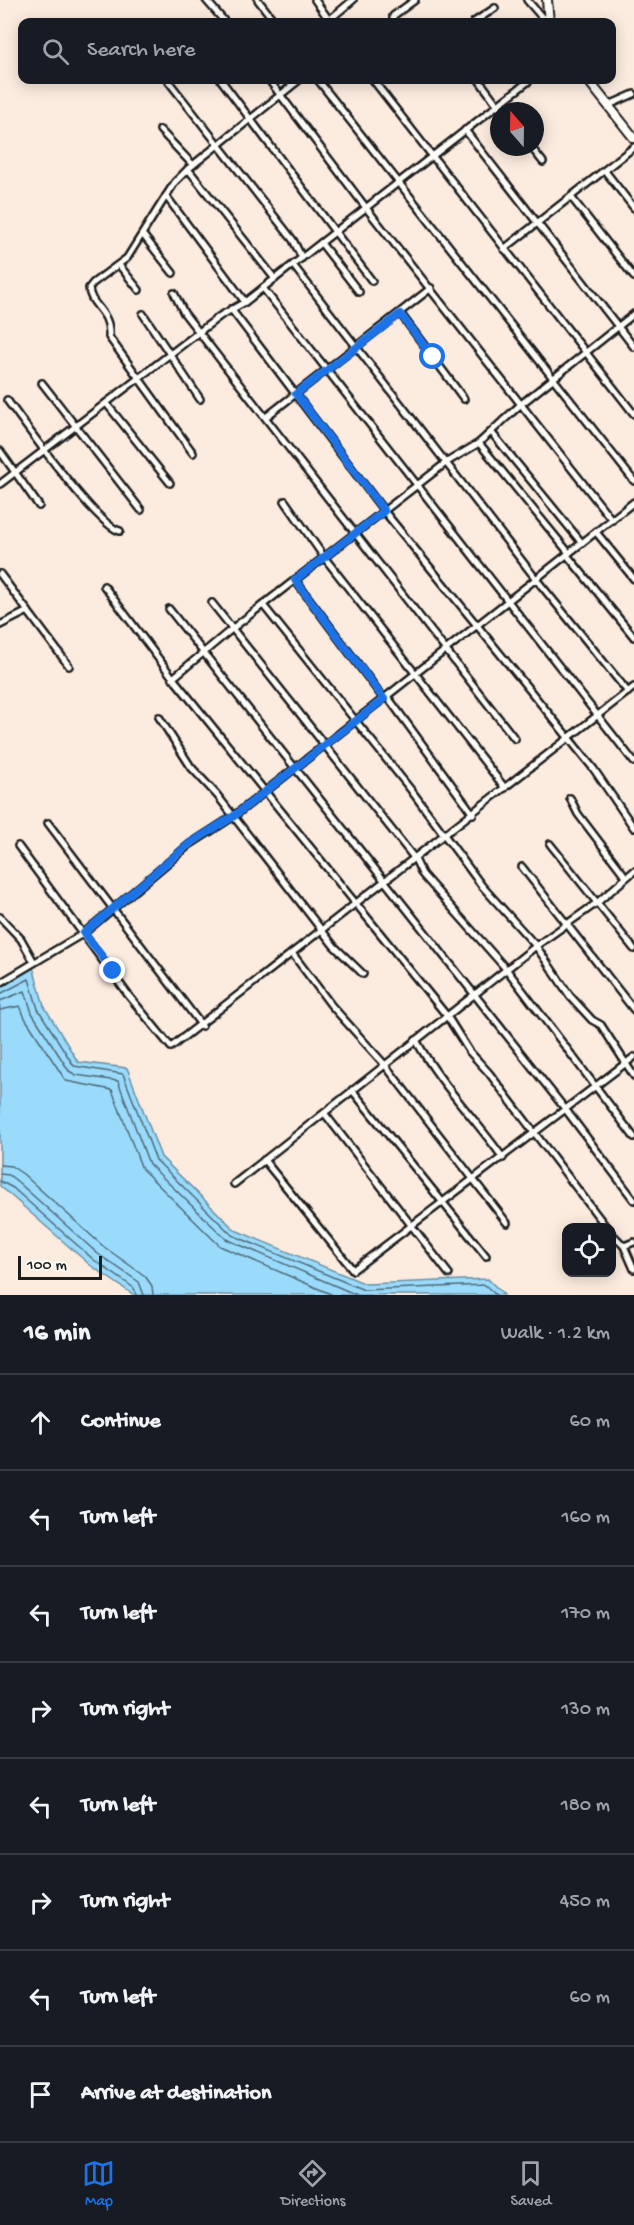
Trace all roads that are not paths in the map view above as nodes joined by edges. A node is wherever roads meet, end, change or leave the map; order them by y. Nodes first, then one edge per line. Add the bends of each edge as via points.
1 (206, 0) edge
2 (258, 0) edge
3 (315, 0) edge
4 (352, 0) edge
5 (415, 0) edge
6 (527, 0) edge
7 (547, 0) edge
8 (495, 8) dead end
9 (222, 18) edge
10 (272, 18) edge
11 (328, 18) edge
12 (333, 18) edge
13 (393, 18) edge
14 (480, 18) edge
15 (544, 18) edge
16 (548, 18) edge
17 (171, 84) edge
18 (223, 84) edge
19 (272, 84) edge
20 (294, 84) edge
21 (321, 84) edge
22 (376, 84) edge
23 (482, 84) edge
24 (524, 84) edge
25 (591, 84) edge
26 (280, 94) junction
27 (634, 94) edge
28 (496, 102) edge
29 (500, 102) edge
30 (609, 105) junction
31 (490, 110) edge
32 (249, 118) junction
33 (160, 130) dead end
34 (465, 130) junction
35 (634, 138) edge
36 (220, 144) junction
37 (634, 147) edge
38 (538, 156) edge
39 (432, 157) junction
40 (543, 162) dead end
41 (191, 167) junction
42 (605, 171) junction
43 (399, 183) junction
44 (166, 196) junction
45 (571, 197) junction
46 (634, 208) edge
47 (367, 209) junction
48 (535, 222) junction
49 (336, 231) junction
50 (143, 235) junction
51 (321, 243) junction
52 (504, 249) junction
53 (302, 258) junction
54 (119, 265) junction
55 (293, 265) junction
56 (173, 273) dead end
57 (634, 277) edge
58 (275, 279) junction
59 (372, 281) dead end
60 (264, 288) junction
61 (431, 288) junction
62 (139, 290) dead end
63 (359, 292) dead end
64 (174, 293) dead end
65 (245, 302) junction
66 (231, 309) junction
67 (143, 314) dead end
68 (400, 314) junction
69 (634, 314) edge
70 (618, 327) junction
71 (200, 331) junction
72 (356, 346) junction
73 (634, 347) edge
74 (585, 353) junction
75 (169, 355) junction
76 (328, 369) junction
77 (138, 379) junction
78 (552, 380) junction
79 (42, 383) dead end
80 (296, 394) junction
81 (200, 399) dead end
82 (464, 399) dead end
83 (8, 400) dead end
84 (106, 404) junction
85 (520, 405) junction
86 (634, 414) edge
87 (266, 417) junction
88 (77, 426) junction
89 (492, 433) junction
90 (479, 443) junction
91 (0, 451) edge
92 (45, 451) junction
93 (193, 453) dead end
94 (447, 462) junction
95 (14, 473) junction
96 (634, 481) edge
97 (170, 483) dead end
98 (0, 484) edge
99 (416, 486) junction
100 (285, 501) dead end
101 (632, 504) edge
102 (39, 506) dead end
103 (141, 510) dead end
104 (384, 511) junction
105 (634, 512) edge
106 (612, 520) junction
107 (120, 531) dead end
108 (596, 532) junction
109 (355, 533) junction
110 (582, 543) junction
111 (568, 554) junction
112 (324, 557) junction
113 (0, 574) edge
114 (536, 579) junction
115 (634, 579) edge
116 (295, 580) junction
117 (104, 586) dead end
118 (508, 601) junction
119 (212, 603) dead end
120 (263, 605) junction
121 (169, 609) dead end
122 (28, 611) junction
123 (0, 625) edge
124 (476, 626) junction
125 (233, 628) junction
126 (634, 637) edge
127 (446, 650) junction
128 (205, 651) junction
129 (69, 666) dead end
130 (416, 674) junction
131 (173, 678) junction
132 (634, 687) edge
133 (628, 692) junction
134 (386, 697) junction
135 (598, 715) junction
136 (159, 717) dead end
137 (355, 720) junction
138 (515, 739) dead end
139 (567, 740) junction
140 (326, 744) junction
141 (634, 762) edge
142 (296, 768) junction
143 (506, 788) junction
144 (264, 793) junction
145 (570, 798) dead end
146 (473, 814) junction
147 (234, 816) junction
148 (48, 824) dead end
149 (634, 828) edge
150 (443, 837) junction
151 (550, 844) dead end
152 (18, 846) dead end
153 (415, 859) junction
154 (522, 867) dead end
155 (634, 871) edge
156 (626, 877) junction
157 (385, 883) junction
158 (598, 902) junction
159 (356, 905) junction
160 (113, 911) junction
161 (0, 916) edge
162 (568, 925) junction
163 (323, 930) junction
164 (84, 933) junction
165 (536, 946) junction
166 (634, 949) edge
167 (292, 953) junction
168 (34, 963) junction
169 (507, 970) junction
170 (363, 974) dead end
171 (0, 983) edge
172 (474, 995) junction
173 (634, 1010) edge
174 (447, 1016) junction
175 (202, 1026) junction
176 (416, 1040) junction
177 (634, 1057) edge
178 (625, 1064) junction
179 (385, 1065) junction
180 (634, 1076) edge
181 (596, 1087) junction
182 (352, 1090) junction
183 (566, 1110) junction
184 (325, 1114) junction
185 (536, 1134) junction
186 (634, 1137) edge
187 (503, 1158) junction
188 (264, 1160) junction
189 (473, 1181) junction
190 (234, 1184) dead end
191 (634, 1200) edge
192 (444, 1204) junction
193 (507, 1223) dead end
194 (604, 1223) edge
195 (414, 1227) junction
196 (616, 1238) edge
197 (634, 1242) edge
198 (624, 1246) junction
199 (486, 1256) dead end
200 (634, 1269) edge
201 (449, 1274) dead end

1 - 9 street
2 - 10 street
3 - 11 street
4 - 12 street
5 - 13 street
6 - 15 street
7 - 16 main road
8 - 14 street
17 - 36 street
18 - 32 street
19 - 26 street
20 - 26 street
21 - 43 street
22 - 39 street
23 - 28 street
24 - 29 street
25 - 30 main road
26 - 32 street
26 - 47 street
27 - 30 street
30 - 35 main road
31 - 34 street
32 - 36 street
32 - 49 street
33 - 41 street
34 - 39 street
34 - 48 street
36 - 41 street
36 - 53 street via 294,240
37 - 42 street
38 - 40 street
39 - 43 street
39 - 52 street
41 - 44 street
41 - 58 street
42 - 45 street
42 - 46 street
43 - 47 street
43 - 78 street
44 - 50 street
44 - 65 street
45 - 48 street
45 - 57 street
47 - 49 street
47 - 61 street
48 - 52 street
48 - 70 street
49 - 51 street
49 - 59 street
50 - 54 street
50 - 56 street
51 - 53 street
51 - 63 street
52 - 74 street
53 - 55 street
54 - 62 street
54 - 77 street via 93,283 89,294 108,318 109,337
55 - 58 street
55 - 72 street
58 - 60 street
60 - 65 street
60 - 76 street
61 - 68 street
61 - 85 street
64 - 71 street via 184,314
65 - 66 street
66 - 71 street
66 - 80 street
67 - 75 street
68 - 72 street
68 - 82 street
69 - 70 street
70 - 73 street
70 - 74 street
71 - 75 street
71 - 87 street
72 - 76 street
72 - 94 street
74 - 78 street
74 - 86 street
75 - 77 street
75 - 81 street
76 - 80 street
76 - 99 street
77 - 84 street
77 - 93 street
78 - 85 street
78 - 96 street
79 - 88 street
80 - 87 street
80 - 104 street
83 - 92 street
84 - 88 street
84 - 97 street
85 - 89 street
85 - 106 street
87 - 109 street
88 - 92 street
88 - 103 street
89 - 90 street
89 - 110 street
90 - 94 street
90 - 111 street
91 - 95 street
92 - 95 street
92 - 107 street via 113,530
94 - 99 street
94 - 114 street
95 - 98 street
95 - 102 street
99 - 104 street
99 - 118 street
100 - 112 street
101 - 105 street
101 - 106 street
104 - 109 street
104 - 124 street
106 - 108 street
108 - 110 street
108 - 115 street
109 - 112 street
109 - 127 street
110 - 111 street
111 - 114 street
111 - 126 street
112 - 116 street
112 - 130 street
113 - 122 street
114 - 118 street
114 - 133 street
116 - 120 street
116 - 134 street
117 - 131 street
118 - 124 street
118 - 135 street
119 - 125 street
120 - 125 street
120 - 137 street
121 - 128 street
122 - 123 street
122 - 129 street
124 - 127 street
124 - 139 street
125 - 128 street
125 - 140 street
127 - 130 street
127 - 138 street
128 - 131 street
128 - 142 street
130 - 134 street
130 - 143 street
131 - 144 street
132 - 133 street
133 - 135 street
134 - 137 street
134 - 146 street
135 - 139 street
135 - 141 street
136 - 147 street via 191,767
137 - 140 street
137 - 150 street
139 - 143 street
139 - 149 street via 593,768
140 - 142 street
140 - 153 street
142 - 144 street
142 - 157 street
143 - 146 street
144 - 147 street
144 - 159 street
145 - 156 street
146 - 150 street
147 - 160 street via 189,844
147 - 163 street
148 - 160 street
150 - 153 street
150 - 165 street
151 - 158 street
152 - 164 street
153 - 157 street
153 - 169 street via 431,884
154 - 162 street
155 - 156 street
156 - 158 street
157 - 159 street
157 - 172 street
158 - 162 street
158 - 166 street
159 - 163 street
159 - 174 street
160 - 164 street
160 - 175 street
161 - 168 street via 21,939
162 - 165 street
162 - 173 street
163 - 167 street
163 - 170 street
164 - 168 street
164 - 175 street via 171,1047
165 - 169 street
165 - 178 street via 570,996 601,1025
167 - 175 street
167 - 179 street via 331,1005
168 - 171 street
169 - 172 street
169 - 181 street
172 - 174 street
172 - 183 street
174 - 176 street
174 - 185 street via 469,1051
176 - 179 street
176 - 187 street via 445,1087 474,1117
177 - 178 street
178 - 180 street
178 - 181 street
179 - 182 street
179 - 189 street
181 - 183 street
181 - 186 street
182 - 184 street
182 - 192 street
183 - 185 street
183 - 191 street
184 - 188 street
184 - 195 street
185 - 187 street
185 - 194 street
187 - 189 street
188 - 190 street
188 - 195 street via 353,1270
189 - 192 street
189 - 193 street
192 - 195 street
192 - 199 street
195 - 201 street
196 - 198 street
197 - 198 street
198 - 200 street

